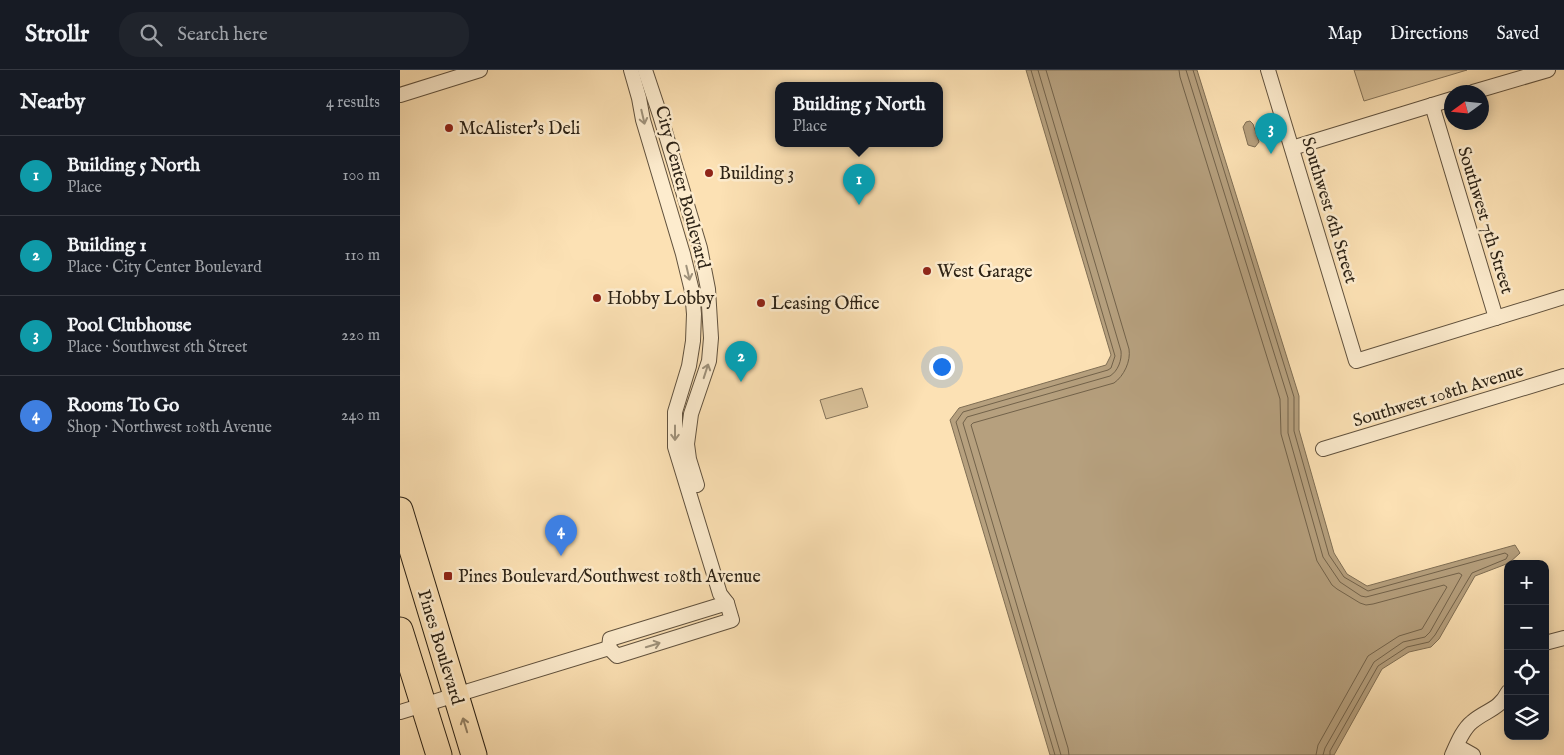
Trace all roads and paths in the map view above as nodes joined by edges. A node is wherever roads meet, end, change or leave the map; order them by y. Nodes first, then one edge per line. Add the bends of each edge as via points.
1 (480, 70) edge
2 (631, 70) edge
3 (645, 70) edge
4 (1268, 70) edge
5 (1548, 70) edge
6 (1489, 87) edge
7 (400, 95) edge
8 (1444, 101) edge
9 (1432, 104) junction
10 (1292, 148) junction
11 (1564, 297) edge
12 (1496, 318) junction
13 (1564, 376) edge
14 (1323, 449) dead end
15 (400, 510) edge
16 (727, 603) junction
17 (400, 630) edge
18 (1564, 638) edge
19 (1549, 642) edge
20 (609, 648) junction
21 (1506, 695) edge
22 (456, 696) junction
23 (424, 705) junction
24 (400, 712) edge
25 (1454, 750) edge
26 (439, 755) edge
27 (474, 755) edge
28 (1473, 755) edge

1 - 7 street
2 -> 16 street, City Center Boulevard via 692,291 693,341 675,412 675,447 720,594
16 -> 3 street, City Center Boulevard via 729,593 687,444 691,414 709,361 708,289 700,248
4 - 10 street, Southwest 6th Street
5 - 6 street
8 - 9 street
9 - 10 street
9 - 12 street, Southwest 7th Street
10 - 12 street, Southwest 6th Street via 1356,361
11 - 12 street
13 - 14 street, Southwest 108th Avenue
15 - 22 highway, Pines Boulevard
16 - 20 street via 610,639
20 -> 16 street, City Center Boulevard via 616,656 732,620
17 - 23 highway, Pines Boulevard
18 - 19 street
20 - 22 street
21 - 25 street via 1499,706 1471,722
22 - 23 street
27 -> 22 highway, Pines Boulevard
23 - 24 street
23 - 26 highway, Pines Boulevard
25 - 28 street

